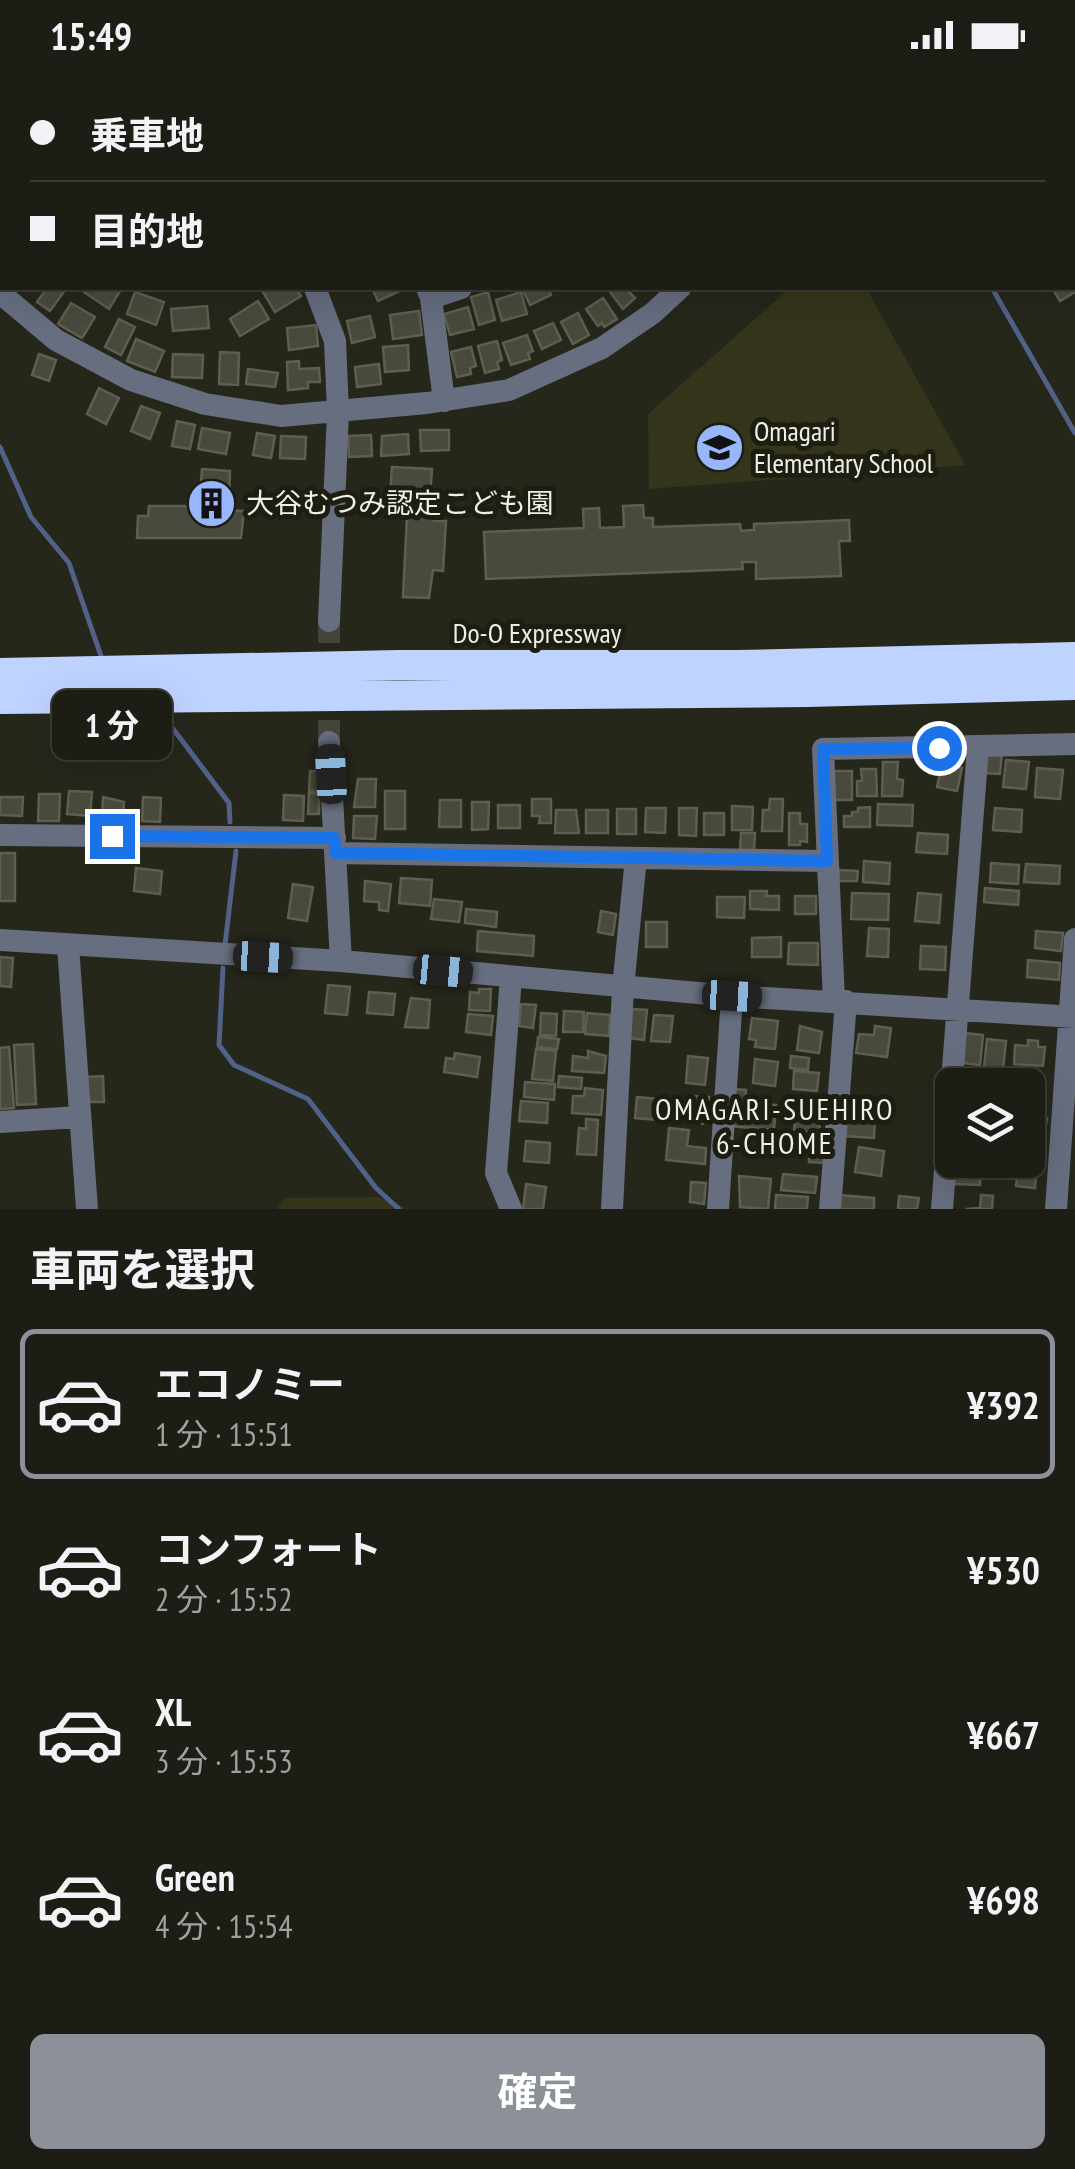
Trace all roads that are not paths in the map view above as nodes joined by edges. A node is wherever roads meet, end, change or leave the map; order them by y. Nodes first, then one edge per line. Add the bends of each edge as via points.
1 (316, 290) edge
2 (678, 290) edge
3 (429, 292) edge
4 (0, 293) edge
5 (444, 401) junction
6 (338, 412) junction
7 (329, 620) tunnel mouth
8 (1075, 657) edge
9 (0, 673) edge
10 (1075, 685) edge
11 (0, 699) edge
12 (329, 742) tunnel mouth
13 (1075, 744) edge
14 (978, 747) junction
15 (0, 835) edge
16 (335, 846) junction
17 (636, 858) junction
18 (827, 861) junction
19 (1075, 939) edge
20 (0, 940) edge
21 (68, 946) junction
22 (341, 962) junction
23 (511, 977) junction
24 (624, 988) junction
25 (732, 996) junction
26 (840, 1001) junction
27 (957, 1011) junction
28 (1072, 1017) edge
29 (78, 1117) junction
30 (0, 1122) edge
31 (87, 1209) edge
32 (511, 1209) edge
33 (612, 1209) edge
34 (718, 1209) edge
35 (830, 1209) edge
36 (942, 1209) edge
37 (1056, 1209) edge

1 - 6 street via 335,340
2 - 5 street via 602,348 509,390
3 - 5 street
4 - 6 street via 56,340 131,380 281,416
5 - 6 street
6 - 7 street
8 - 9 highway, Do-O Expressway
10 - 11 highway
12 - 16 street
13 - 14 street
14 - 18 street via 823,749
14 - 27 street
15 - 16 street
16 - 17 street
16 - 22 street
17 - 18 street
17 - 24 street
18 - 26 street
19 - 28 street
20 - 21 street
21 - 22 street
21 - 29 street
22 - 23 street
23 - 24 street
23 - 32 street via 496,1173
24 - 25 street
24 - 33 street
25 - 26 street
25 - 34 street
26 - 27 street
26 - 35 street
27 - 28 street
27 - 36 street
28 - 37 street
29 - 30 street
29 - 31 street

